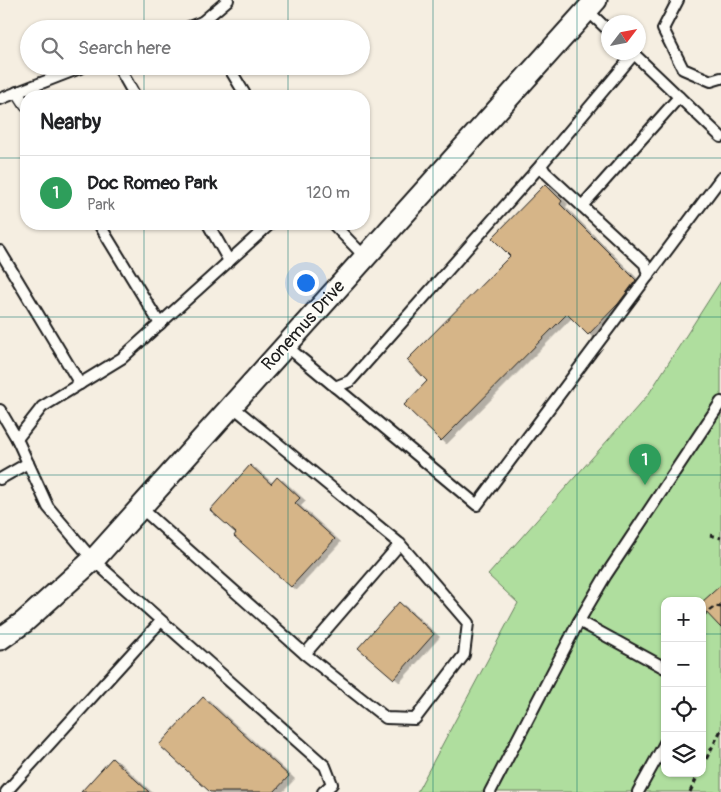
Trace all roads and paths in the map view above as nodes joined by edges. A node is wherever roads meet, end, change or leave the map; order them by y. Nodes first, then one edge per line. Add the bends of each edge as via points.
1 (228, 0) edge
2 (678, 0) edge
3 (591, 3) edge
4 (601, 19) edge
5 (209, 20) edge
6 (627, 60) edge
7 (640, 60) edge
8 (61, 75) edge
9 (123, 75) edge
10 (233, 75) edge
11 (721, 78) edge
12 (22, 90) edge
13 (132, 90) edge
14 (242, 90) edge
15 (20, 91) edge
16 (17, 92) junction
17 (20, 97) edge
18 (679, 97) junction
19 (0, 99) edge
20 (721, 137) edge
21 (541, 164) junction
22 (721, 178) edge
23 (582, 206) junction
24 (103, 230) edge
25 (211, 230) edge
26 (263, 230) edge
27 (339, 230) edge
28 (0, 251) edge
29 (365, 257) junction
30 (229, 261) junction
31 (648, 276) junction
32 (160, 324) junction
33 (285, 345) junction
34 (80, 384) junction
35 (335, 387) junction
36 (721, 402) edge
37 (231, 405) junction
38 (0, 410) edge
39 (17, 439) junction
40 (28, 463) junction
41 (0, 479) edge
42 (140, 507) junction
43 (710, 535) dead end
44 (721, 538) edge
45 (400, 544) junction
46 (93, 560) junction
47 (721, 607) edge
48 (706, 613) edge
49 (161, 621) junction
50 (579, 621) junction
51 (0, 639) edge
52 (305, 654) junction
53 (661, 666) edge
54 (721, 730) edge
55 (661, 750) edge
56 (706, 759) edge
57 (697, 777) edge
58 (6, 792) edge
59 (323, 792) edge
60 (490, 792) edge
61 (638, 792) edge
62 (690, 792) edge

1 - 5 lane
2 - 11 lane via 663,29 683,69 711,81
3 - 4 lane
3 - 29 street, Ronemus Drive
6 - 21 lane
7 - 18 lane
8 - 12 lane
9 - 13 lane
10 - 14 lane
15 - 16 lane
16 - 17 lane
16 - 19 lane
18 - 20 lane
18 - 23 lane
21 - 23 lane via 545,172
21 - 35 lane via 350,381
22 - 31 lane
23 - 31 lane via 645,264
24 - 32 lane
25 - 30 lane
26 - 30 lane
27 - 29 lane
28 - 34 lane
29 - 33 street, Ronemus Drive
30 - 32 lane
31 - 35 lane via 477,506
32 - 34 lane via 122,358
33 - 35 lane
33 - 37 street, Ronemus Drive
34 - 39 lane via 42,407
36 - 50 lane
37 - 42 street, Ronemus Drive
37 - 45 lane
38 - 39 lane
39 - 40 lane
40 - 41 lane
40 - 46 lane via 48,507
42 - 46 street, Ronemus Drive
42 - 52 lane
43 - 44 path
45 - 52 lane
45 - 52 lane via 468,623 464,655 415,719 386,718
46 - 49 lane
46 - 51 street, Ronemus Drive via 24,622
47 - 48 path via 714,606
49 - 58 lane
49 - 59 lane via 325,766 332,784
50 - 53 lane
50 - 60 lane
54 - 56 path
55 - 61 lane
57 - 62 path

